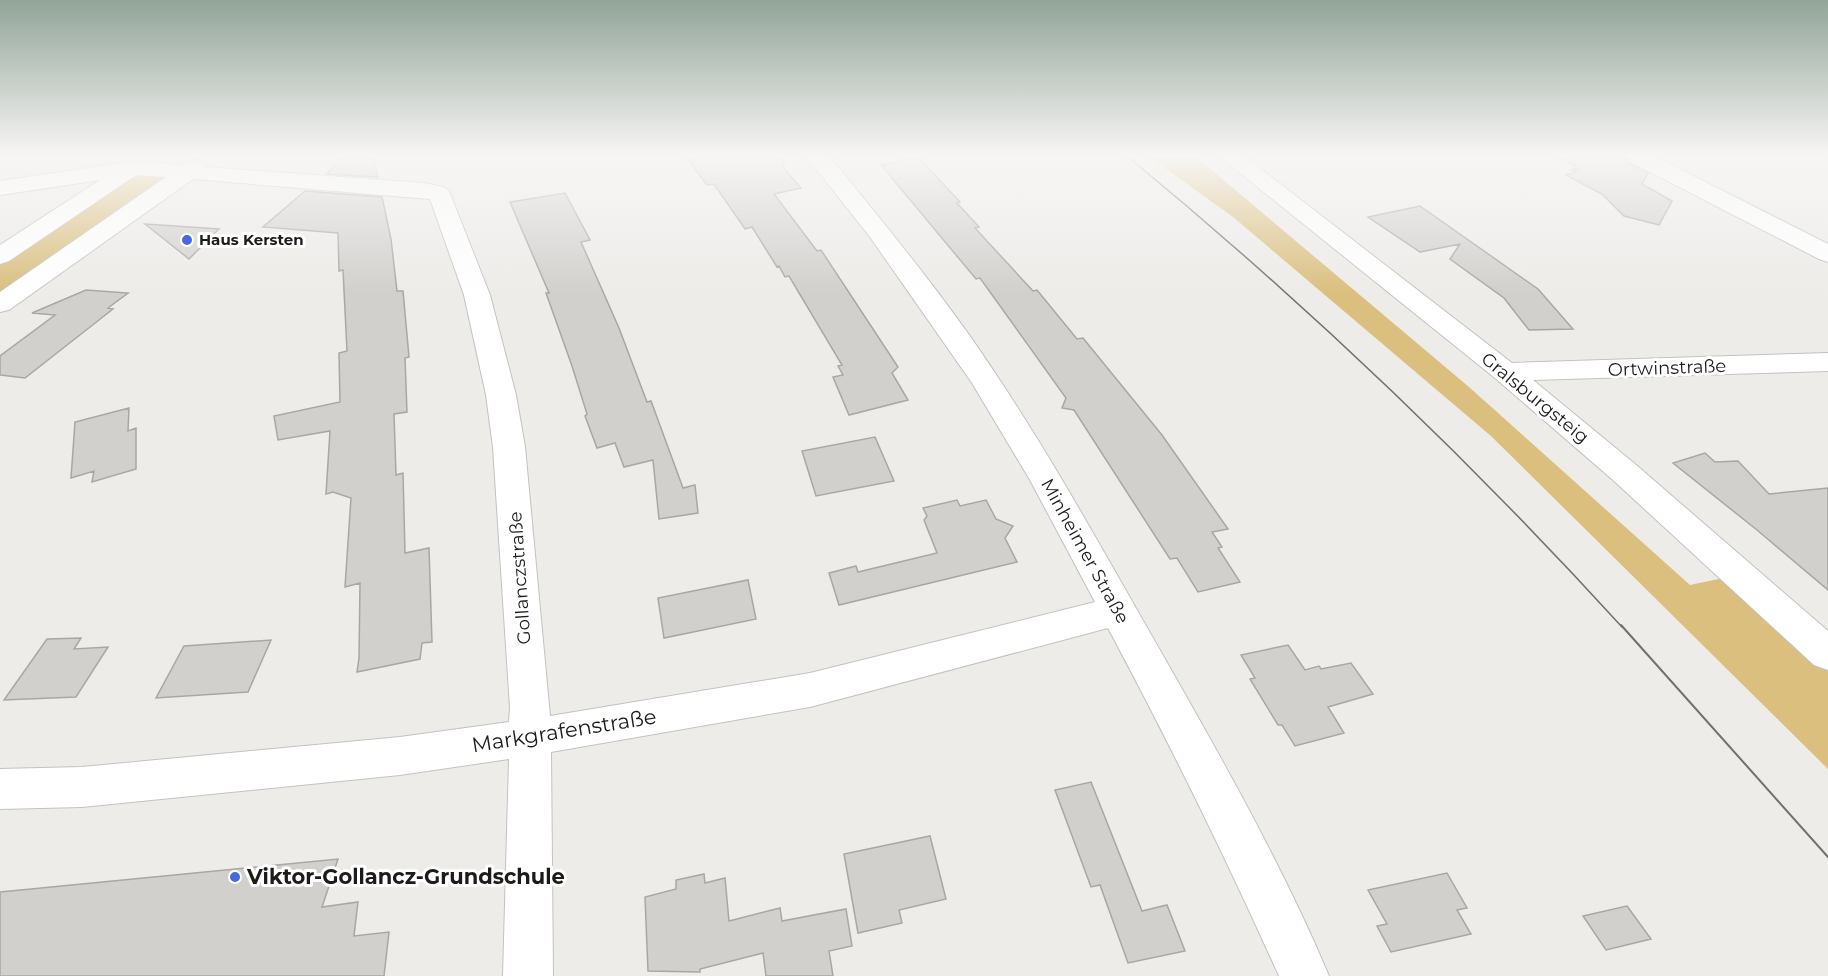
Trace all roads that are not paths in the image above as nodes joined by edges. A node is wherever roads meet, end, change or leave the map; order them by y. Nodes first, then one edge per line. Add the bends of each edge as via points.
1 (83, 202) edge
2 (146, 202) edge
3 (443, 202) edge
4 (855, 202) edge
5 (1288, 202) edge
6 (1726, 202) edge
7 (1828, 254) edge
8 (0, 256) edge
9 (0, 304) edge
10 (1828, 362) edge
11 (1505, 372) junction
12 (1118, 611) junction
13 (1828, 654) edge
14 (531, 737) junction
15 (0, 789) edge
16 (528, 976) edge
17 (1304, 976) edge

1 - 8 street
2 - 9 street
3 - 14 street, Gollanczstraße via 477,295 501,394 517,523
4 - 12 street, Minheimer Straße via 986,381 1067,516
5 - 11 street, Gralsburgsteig
6 - 7 street
10 - 11 street, Ortwinstraße
11 - 13 street, Gralsburgsteig
12 - 14 street, Markgrafenstraße via 810,690
12 - 17 street, Minheimer Straße via 1251,862
14 - 15 street, Markgrafenstraße via 399,756 94,786
14 - 16 street, Gollanczstraße

